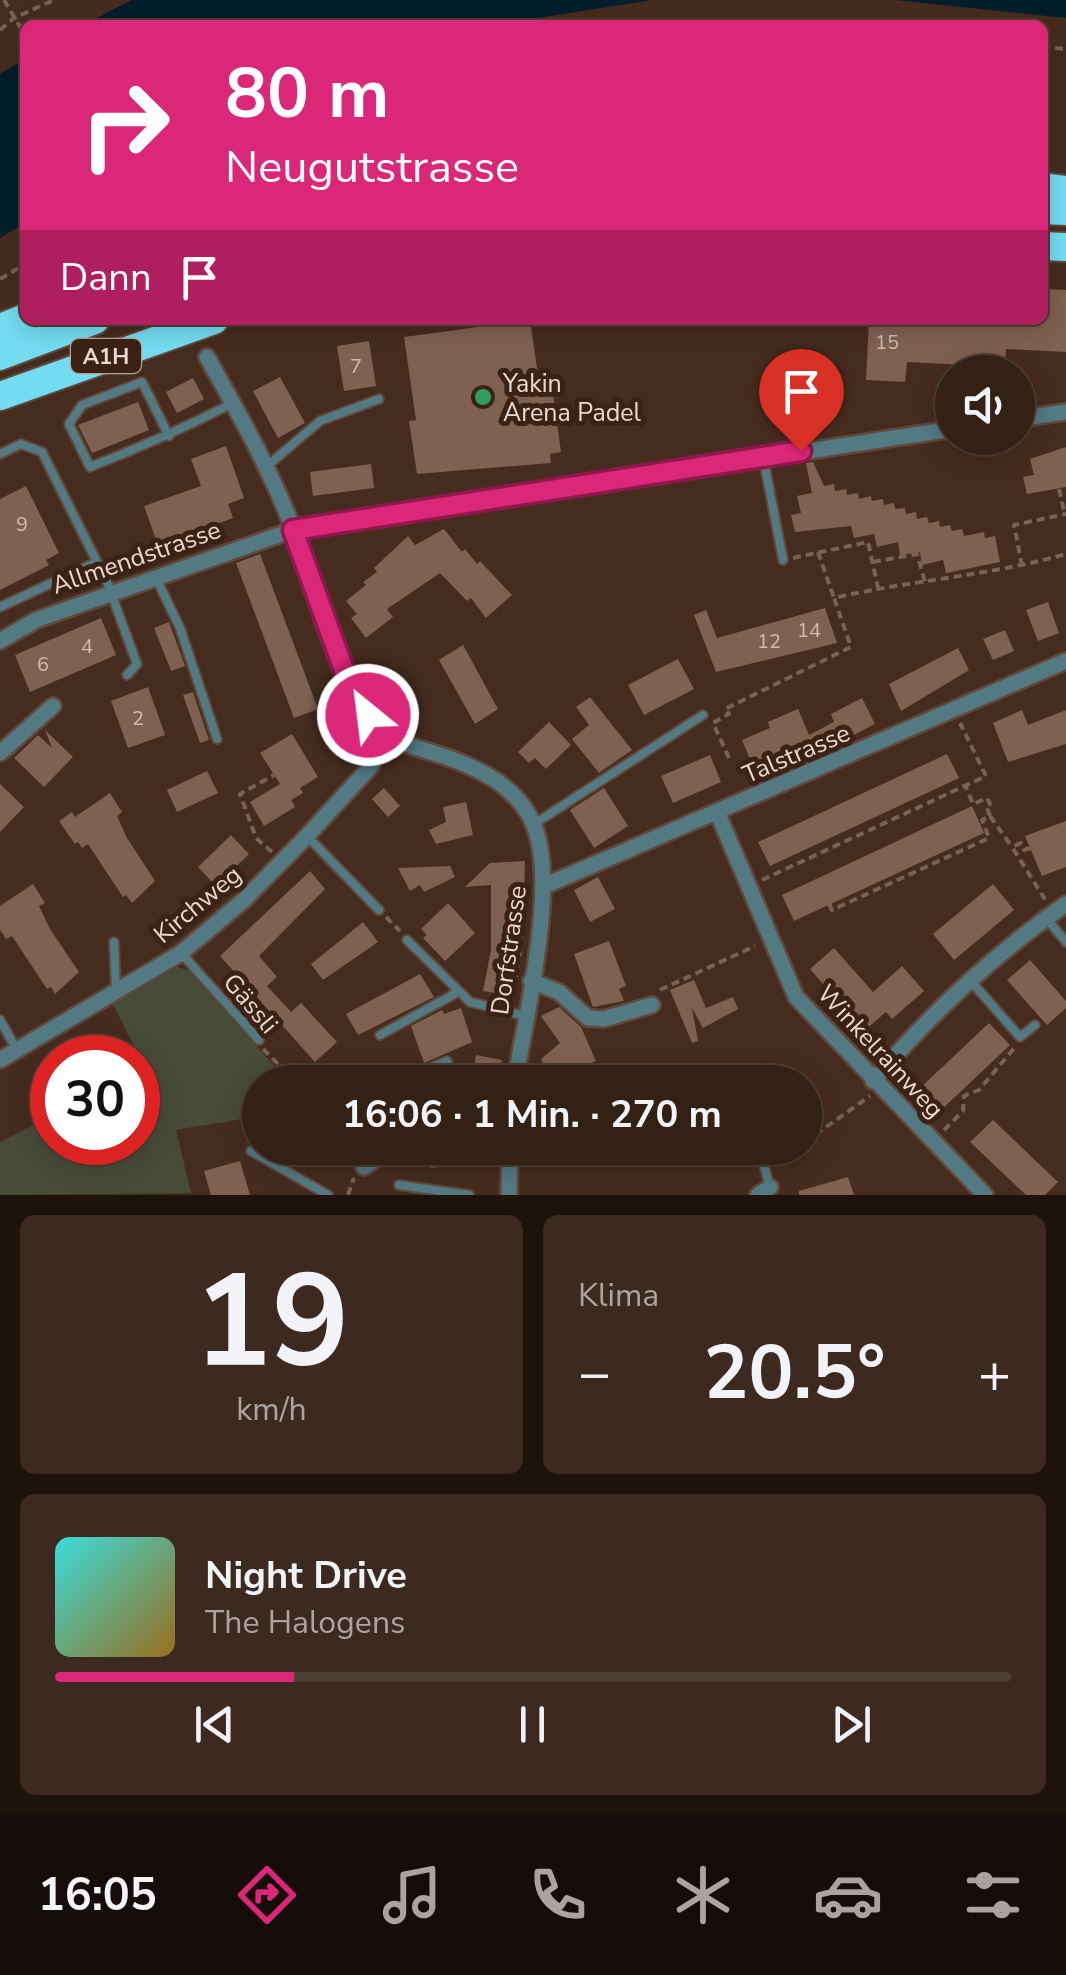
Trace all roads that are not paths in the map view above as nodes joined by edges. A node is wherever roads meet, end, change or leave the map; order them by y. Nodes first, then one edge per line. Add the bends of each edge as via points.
1 (82, 325) edge
2 (200, 325) edge
3 (0, 356) edge
4 (207, 356) dead end
5 (0, 396) edge
6 (380, 399) dead end
7 (233, 403) junction
8 (1066, 412) edge
9 (1035, 417) edge
10 (935, 431) edge
11 (169, 436) junction
12 (0, 454) edge
13 (764, 456) junction
14 (266, 467) junction
15 (293, 530) junction
16 (783, 560) road end
17 (97, 562) junction
18 (156, 576) junction
19 (111, 592) junction
20 (0, 607) edge
21 (0, 641) edge
22 (1066, 661) edge
23 (128, 675) dead end
24 (53, 706) dead end
25 (704, 715) dead end
26 (385, 738) junction
27 (217, 739) dead end
28 (0, 754) edge
29 (718, 814) junction
30 (534, 824) junction
31 (307, 836) junction
32 (544, 886) junction
33 (1066, 904) edge
34 (379, 910) dead end
35 (1047, 911) junction
36 (407, 940) dead end
37 (114, 942) dead end
38 (1066, 942) edge
39 (181, 953) junction
40 (970, 980) junction
41 (531, 981) junction
42 (458, 992) junction
43 (118, 994) junction
44 (652, 1005) road end
45 (525, 1016) junction
46 (0, 1020) edge
47 (1035, 1026) dead end
48 (380, 1036) dead end
49 (258, 1040) road end
50 (17, 1050) junction
51 (0, 1060) edge
52 (518, 1065) edge
53 (874, 1081) junction
54 (276, 1165) edge
55 (367, 1165) edge
56 (510, 1165) edge
57 (761, 1165) edge
58 (364, 1167) dead end
59 (398, 1185) dead end
60 (764, 1191) edge
61 (328, 1195) edge
62 (469, 1195) edge
63 (510, 1195) edge
64 (985, 1195) edge

1 - 3 highway, A1H
2 - 5 highway, A1H
4 - 7 street
6 - 14 lane via 320,421
7 - 11 lane
7 - 14 street
8 - 9 street
10 - 13 street, Allmendstrasse
11 - 11 lane via 90,467 69,424 82,405 142,382
12 - 17 lane via 20,444 42,452
13 - 15 street, Allmendstrasse
13 - 16 lane
14 - 15 street
15 - 18 street, Allmendstrasse
15 - 26 street via 345,673
17 - 19 lane
17 - 20 lane
18 - 19 street, Allmendstrasse
18 - 27 lane
19 - 21 street, Allmendstrasse
19 - 23 lane via 136,657
22 - 29 street, Talstrasse
24 - 28 street
25 - 30 lane
26 - 30 street via 498,781
26 - 31 street, Kirchweg via 371,766
29 - 32 street, Talstrasse
29 - 53 street, Winkelrainweg via 796,997
30 - 32 street, Dorfstrasse
31 - 34 lane
31 - 39 street, Kirchweg
32 - 41 street, Dorfstrasse
33 - 35 street
35 - 38 lane
35 - 40 street
36 - 42 lane
37 - 43 lane
39 - 43 street, Kirchweg
39 - 49 lane, Gässli
40 - 47 lane via 1020,1037
40 - 53 street
41 - 44 street via 559,992 588,1018
41 - 45 street, Dorfstrasse
42 - 45 lane via 479,1006
42 - 48 lane
43 - 50 street, Kirchweg
45 - 52 street, Dorfstrasse
46 - 50 lane
50 - 51 street, Kirchweg
53 - 64 street, Winkelrainweg
54 - 61 lane
55 - 58 street
56 - 63 street
57 - 60 lane
59 - 62 lane

